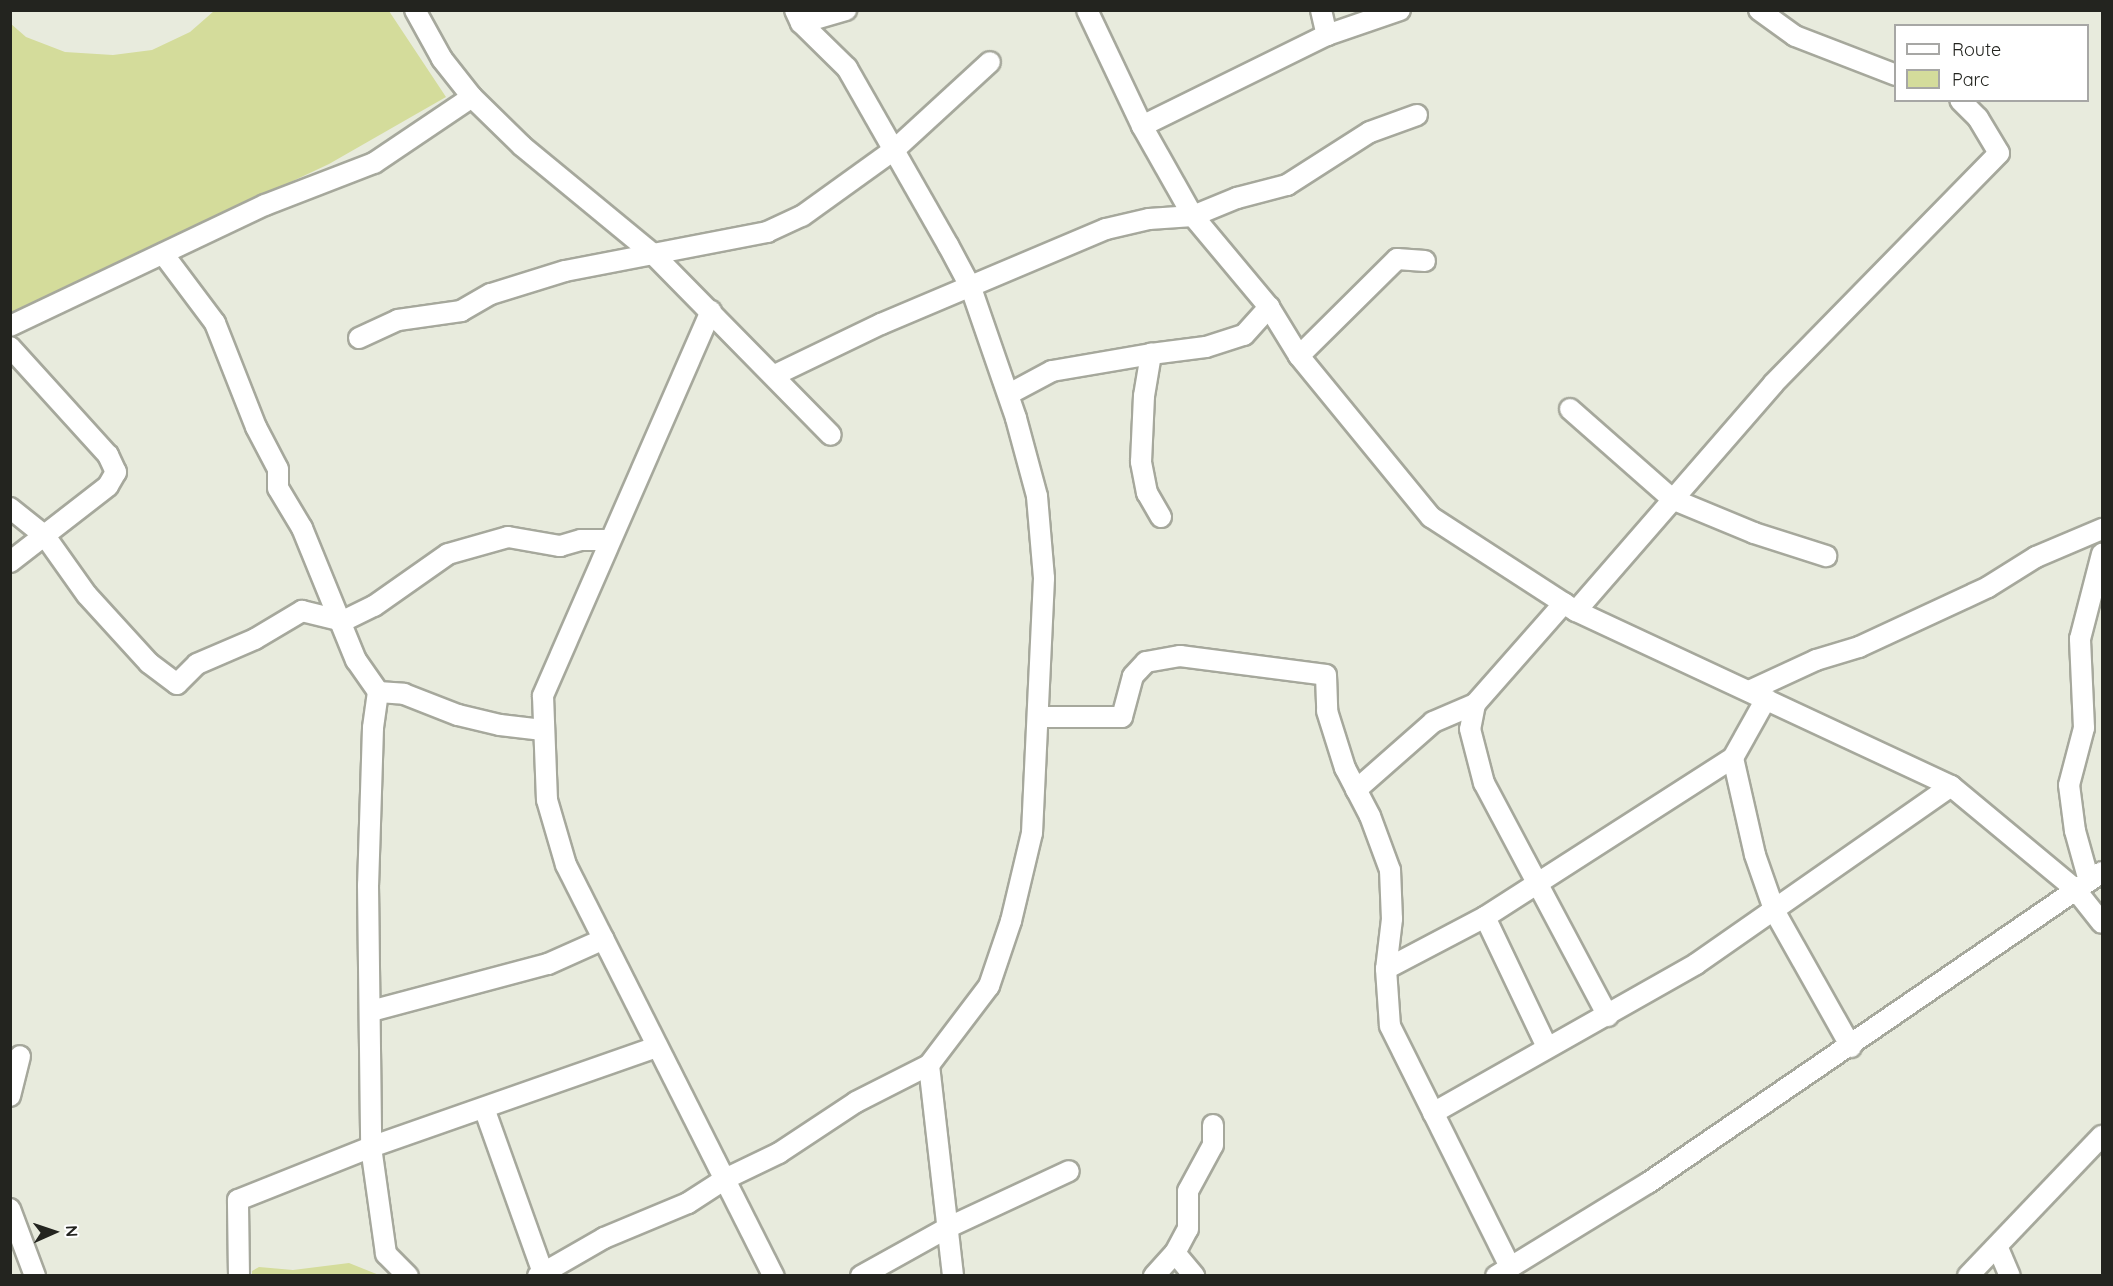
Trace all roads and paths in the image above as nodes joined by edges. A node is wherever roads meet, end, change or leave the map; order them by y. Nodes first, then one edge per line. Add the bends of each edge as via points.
1 (415, 10) edge
2 (846, 10) edge
3 (1087, 10) edge
4 (1321, 10) edge
5 (1400, 10) edge
6 (1760, 10) edge
7 (798, 17) edge
8 (1327, 35) junction
9 (990, 63) dead end
10 (1894, 74) edge
11 (472, 97) junction
12 (1962, 102) edge
13 (1417, 115) dead end
14 (1142, 126) junction
15 (894, 150) junction
16 (1193, 216) junction
17 (164, 255) junction
18 (654, 255) junction
19 (1425, 261) dead end
20 (971, 288) junction
21 (1269, 307) junction
22 (711, 311) junction
23 (10, 326) edge
24 (359, 338) dead end
25 (10, 348) edge
26 (1151, 354) junction
27 (1299, 356) junction
28 (775, 375) junction
29 (1009, 394) junction
30 (1570, 409) dead end
31 (831, 435) dead end
32 (1672, 499) junction
33 (10, 508) edge
34 (1161, 517) dead end
35 (2103, 529) edge
36 (45, 536) junction
37 (608, 540) junction
38 (2103, 554) edge
39 (1826, 556) dead end
40 (10, 562) edge
41 (1570, 607) junction
42 (343, 621) junction
43 (378, 692) junction
44 (1758, 695) junction
45 (1475, 704) junction
46 (1039, 717) junction
47 (543, 730) junction
48 (1733, 758) junction
49 (1951, 786) junction
50 (1356, 790) junction
51 (2089, 880) edge
52 (1536, 883) junction
53 (1775, 912) junction
54 (1485, 917) junction
55 (2103, 923) edge
56 (604, 939) junction
57 (1386, 969) junction
58 (370, 1011) junction
59 (1608, 1016) junction
60 (657, 1047) junction
61 (1547, 1047) junction
62 (1851, 1047) junction
63 (20, 1056) dead end
64 (929, 1065) junction
65 (10, 1096) edge
66 (484, 1108) junction
67 (1433, 1113) junction
68 (1213, 1125) dead end
69 (2103, 1137) edge
70 (371, 1148) junction
71 (1069, 1171) dead end
72 (725, 1179) junction
73 (10, 1209) edge
74 (949, 1227) junction
75 (1998, 1248) junction
76 (1175, 1253) junction
77 (1503, 1271) edge
78 (542, 1274) edge
79 (35, 1275) edge
80 (239, 1275) edge
81 (408, 1275) edge
82 (774, 1275) edge
83 (861, 1275) edge
84 (953, 1275) edge
85 (1154, 1275) edge
86 (1194, 1275) edge
87 (1968, 1275) edge
88 (2010, 1275) edge

1 - 11 street via 442,59
2 - 7 street
3 - 14 street
4 - 8 street
5 - 8 street
6 - 10 street via 1795,36
7 - 15 street via 848,68
8 - 14 street
9 - 15 street
11 - 17 street via 374,163 265,205
11 - 18 street via 522,146
12 - 32 street via 1978,118 1999,153 1904,246
13 - 16 street via 1370,132 1287,185 1236,198
14 - 16 street
15 - 18 street via 802,216 767,232
15 - 20 street
16 - 20 street via 1149,219 1106,229
16 - 21 street
17 - 23 street
17 - 42 street via 215,323 256,427 278,469 278,488 302,528
18 - 22 street
18 - 24 street via 565,271 491,294 461,311 398,320
19 - 27 street via 1397,260
20 - 28 street via 881,324
20 - 29 street
21 - 26 street via 1244,335 1206,347
21 - 27 street
22 - 28 street
22 - 37 street
25 - 36 street via 108,455 116,472 108,486
26 - 29 street via 1052,371
26 - 34 street via 1144,396 1141,462 1147,493
27 - 41 street via 1431,517
28 - 31 street
29 - 46 street via 1037,496 1044,578
30 - 32 street
32 - 39 street via 1754,533
32 - 41 street
33 - 36 street
35 - 44 street via 2036,557 1988,587 1859,647 1816,660
36 - 40 street
36 - 42 street via 87,595 149,663 177,684 197,664 255,639 302,611
37 - 42 street via 581,540 560,546 508,537 489,541 448,554 375,606
37 - 47 street via 543,696
38 - 51 street via 2080,639 2084,728 2069,785 2075,831
41 - 44 street
41 - 45 street
42 - 43 street via 356,660
43 - 47 street via 404,694 458,716
43 - 58 street via 368,885
44 - 48 street
44 - 49 street
45 - 50 street via 1432,722
45 - 52 street via 1470,729 1484,783
46 - 50 street via 1122,717 1133,676 1139,669 1146,662 1180,656 1326,675 1327,711
46 - 64 street via 1032,833 1011,921 989,986
47 - 56 street via 547,800 566,865
48 - 52 street
48 - 53 street via 1755,855
49 - 51 street
49 - 53 street
50 - 57 street via 1390,870 1392,919
51 - 55 street
51 - 62 street
52 - 54 street
52 - 59 street
53 - 59 street
53 - 62 street
54 - 57 street
54 - 61 street
56 - 58 street via 548,964
56 - 60 street
57 - 67 street via 1390,1026
58 - 70 street
59 - 61 street
60 - 66 street
60 - 72 street
61 - 67 street
62 - 77 street via 1648,1183
63 - 65 street
64 - 72 street via 856,1102 779,1153
64 - 74 street
66 - 70 street
66 - 78 street
67 - 77 street
68 - 76 street via 1213,1146 1188,1191 1188,1229
69 - 75 street
70 - 80 street via 238,1200
70 - 81 street via 386,1254
71 - 74 street
72 - 78 street via 688,1203 604,1238 576,1258
72 - 82 street
73 - 79 street
74 - 83 street
74 - 84 street
75 - 87 street
75 - 88 street
76 - 85 street
76 - 86 street

